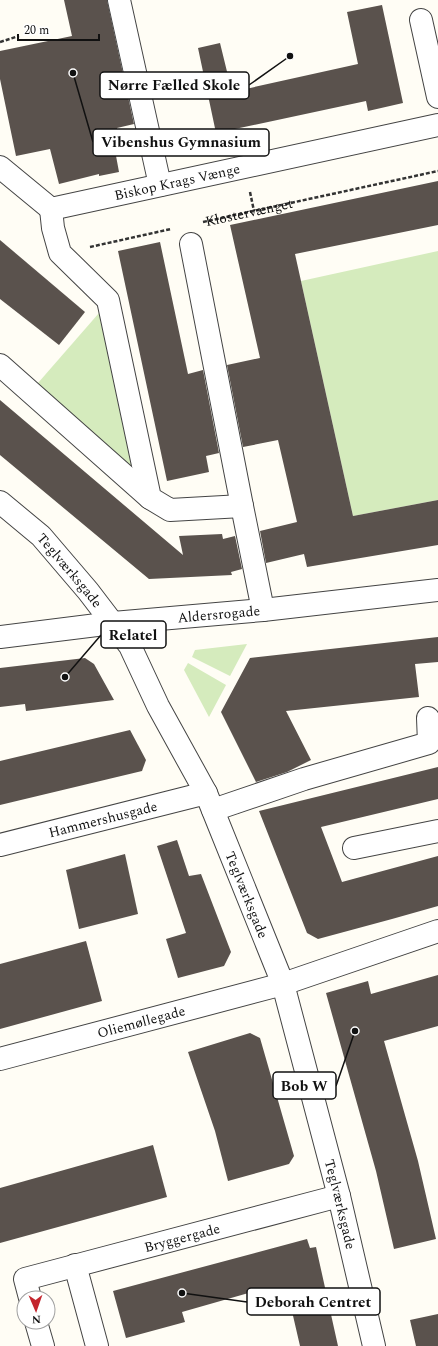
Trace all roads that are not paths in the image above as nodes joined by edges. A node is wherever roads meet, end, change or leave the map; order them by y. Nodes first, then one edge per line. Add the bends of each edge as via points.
1 (119, 0) edge
2 (421, 20) dead end
3 (438, 97) edge
4 (438, 125) edge
5 (0, 167) edge
6 (160, 185) junction
7 (51, 209) junction
8 (191, 244) dead end
9 (0, 365) edge
10 (150, 498) junction
11 (0, 502) edge
12 (242, 506) junction
13 (438, 590) edge
14 (263, 610) junction
15 (113, 622) junction
16 (0, 637) edge
17 (428, 718) dead end
18 (210, 802) junction
19 (438, 831) edge
20 (0, 845) edge
21 (354, 848) dead end
22 (438, 931) edge
23 (283, 984) junction
24 (0, 1059) edge
25 (339, 1196) junction
26 (75, 1265) junction
27 (27, 1289) edge
28 (38, 1330) edge
29 (43, 1346) edge
30 (97, 1346) edge
31 (374, 1346) edge

1 - 6 street
2 - 3 street
4 - 6 street, Biskop Krags Vænge
5 - 7 street
6 - 7 street, Biskop Krags Vænge
7 - 10 street via 60,253 108,300
8 - 12 street
9 - 10 street
10 - 12 street via 170,510
11 - 15 street, Teglværksgade via 41,536
12 - 14 street
13 - 14 street, Aldersrogade
14 - 15 street, Aldersrogade
15 - 16 street, Aldersrogade
15 - 18 street, Teglværksgade via 130,646 158,706
17 - 18 street, Hammershusgade via 429,742 304,779
18 - 20 street, Hammershusgade
18 - 23 street, Teglværksgade
19 - 21 street
22 - 23 street, Oliemøllegade
23 - 24 street, Oliemøllegade
23 - 25 street, Teglværksgade
25 - 26 street, Bryggergade
25 - 31 street, Teglværksgade
26 - 27 street, Bryggergade
26 - 30 street
28 - 29 street

